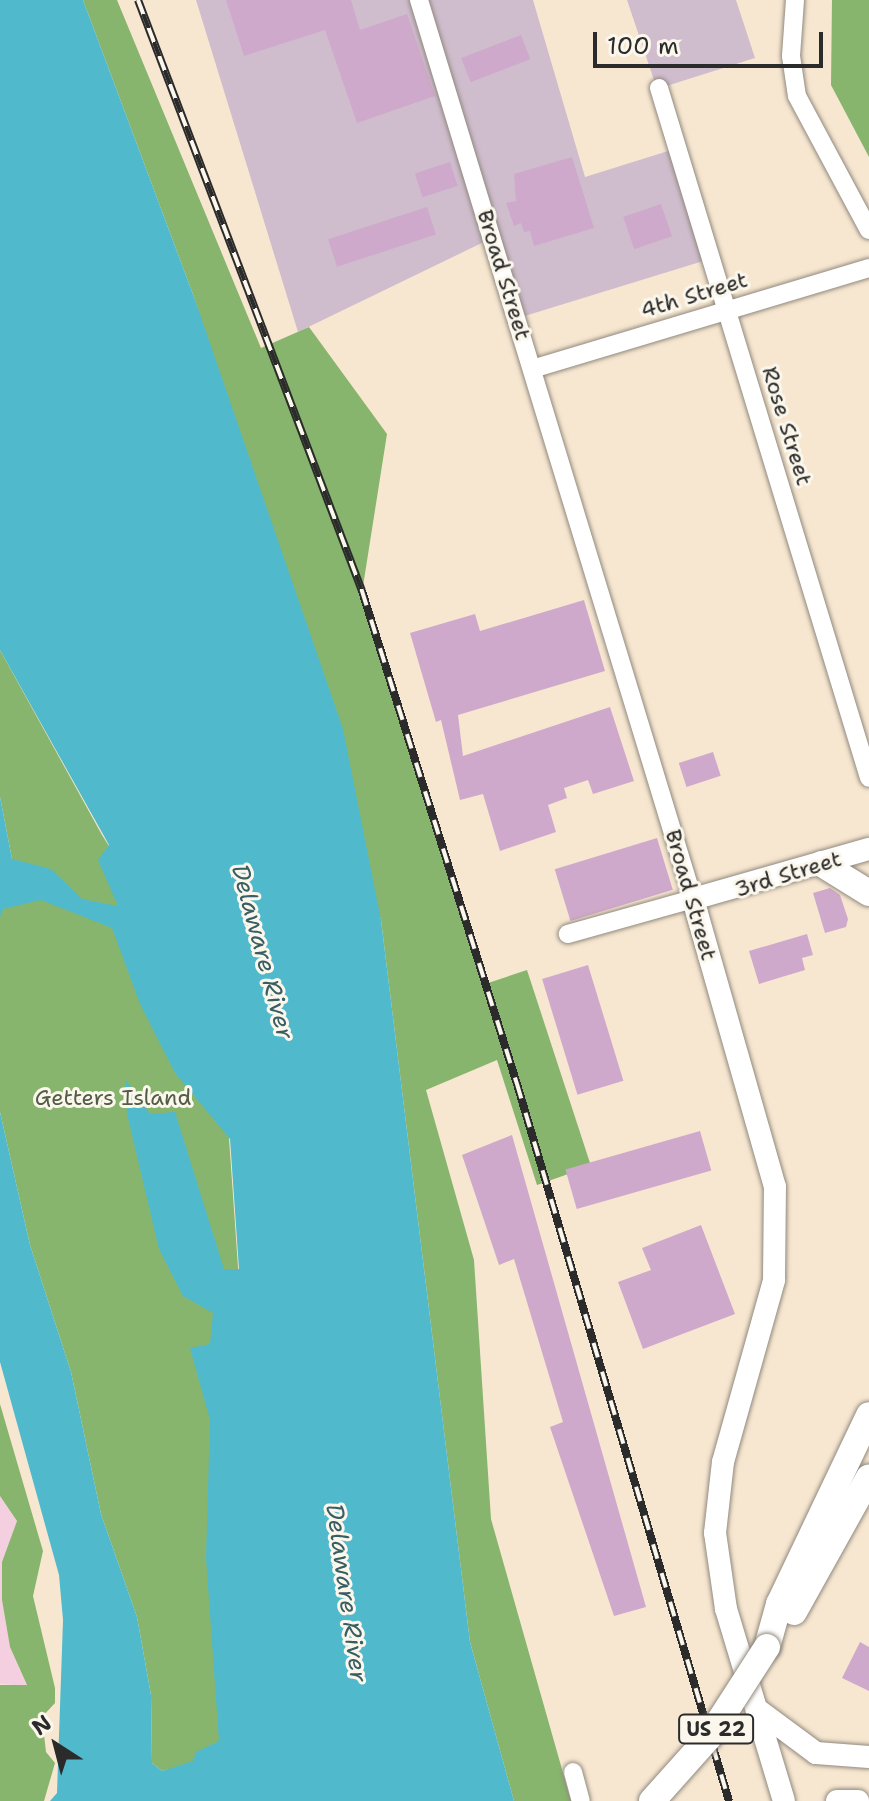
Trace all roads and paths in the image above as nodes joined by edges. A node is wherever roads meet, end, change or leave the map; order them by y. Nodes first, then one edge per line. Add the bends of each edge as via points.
1 (419, 0) edge
2 (795, 0) edge
3 (659, 88) dead end
4 (869, 230) edge
5 (869, 268) edge
6 (727, 311) junction
7 (532, 369) junction
8 (869, 778) edge
9 (869, 849) edge
10 (822, 864) junction
11 (869, 893) edge
12 (693, 899) junction
13 (568, 934) dead end
14 (869, 1415) edge
15 (869, 1477) edge
16 (767, 1647) junction
17 (755, 1706) junction
18 (869, 1757) edge
19 (573, 1772) dead end
20 (869, 1798) edge
21 (581, 1801) edge
22 (652, 1801) edge
23 (784, 1801) edge
24 (837, 1801) edge
25 (859, 1801) edge

1 - 7 street, Broad Street
2 - 4 street via 791,56 797,96
3 - 6 street, Rose Street
5 - 6 street, 4th Street
6 - 7 street, 4th Street
6 - 8 street, Rose Street
7 - 12 street, Broad Street
9 - 10 main road, 3rd Street
10 - 11 highway
10 - 12 main road, 3rd Street
12 - 13 street, 3rd Street
12 - 17 main road, Broad Street via 767,1147 777,1205 774,1280 716,1504 719,1578
14 - 16 highway, US 22 via 779,1604
15 - 16 highway, US 22 via 794,1612
16 - 22 highway, US 22, bridge via 709,1737
17 - 18 main road via 775,1727 816,1753
17 - 23 main road, Broad Street
19 - 21 street
20 - 25 main road
24 - 25 main road

